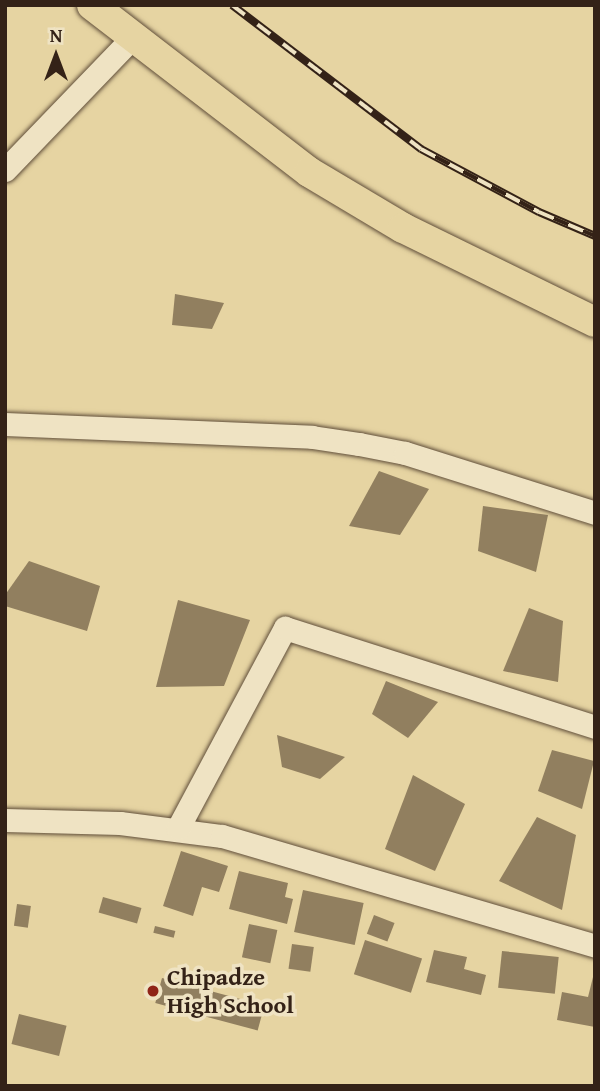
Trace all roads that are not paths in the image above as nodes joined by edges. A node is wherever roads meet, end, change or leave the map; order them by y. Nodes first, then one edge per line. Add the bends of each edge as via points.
1 (92, 5) edge
2 (132, 38) junction
3 (5, 170) edge
4 (595, 322) edge
5 (5, 424) edge
6 (595, 513) edge
7 (595, 727) edge
8 (5, 820) edge
9 (178, 828) junction
10 (595, 946) edge

1 - 2 main road
2 - 3 street
2 - 4 main road via 309,172 415,234
5 - 6 street via 347,442 405,453
7 - 9 street via 285,628
8 - 9 street
9 - 10 street via 222,836

